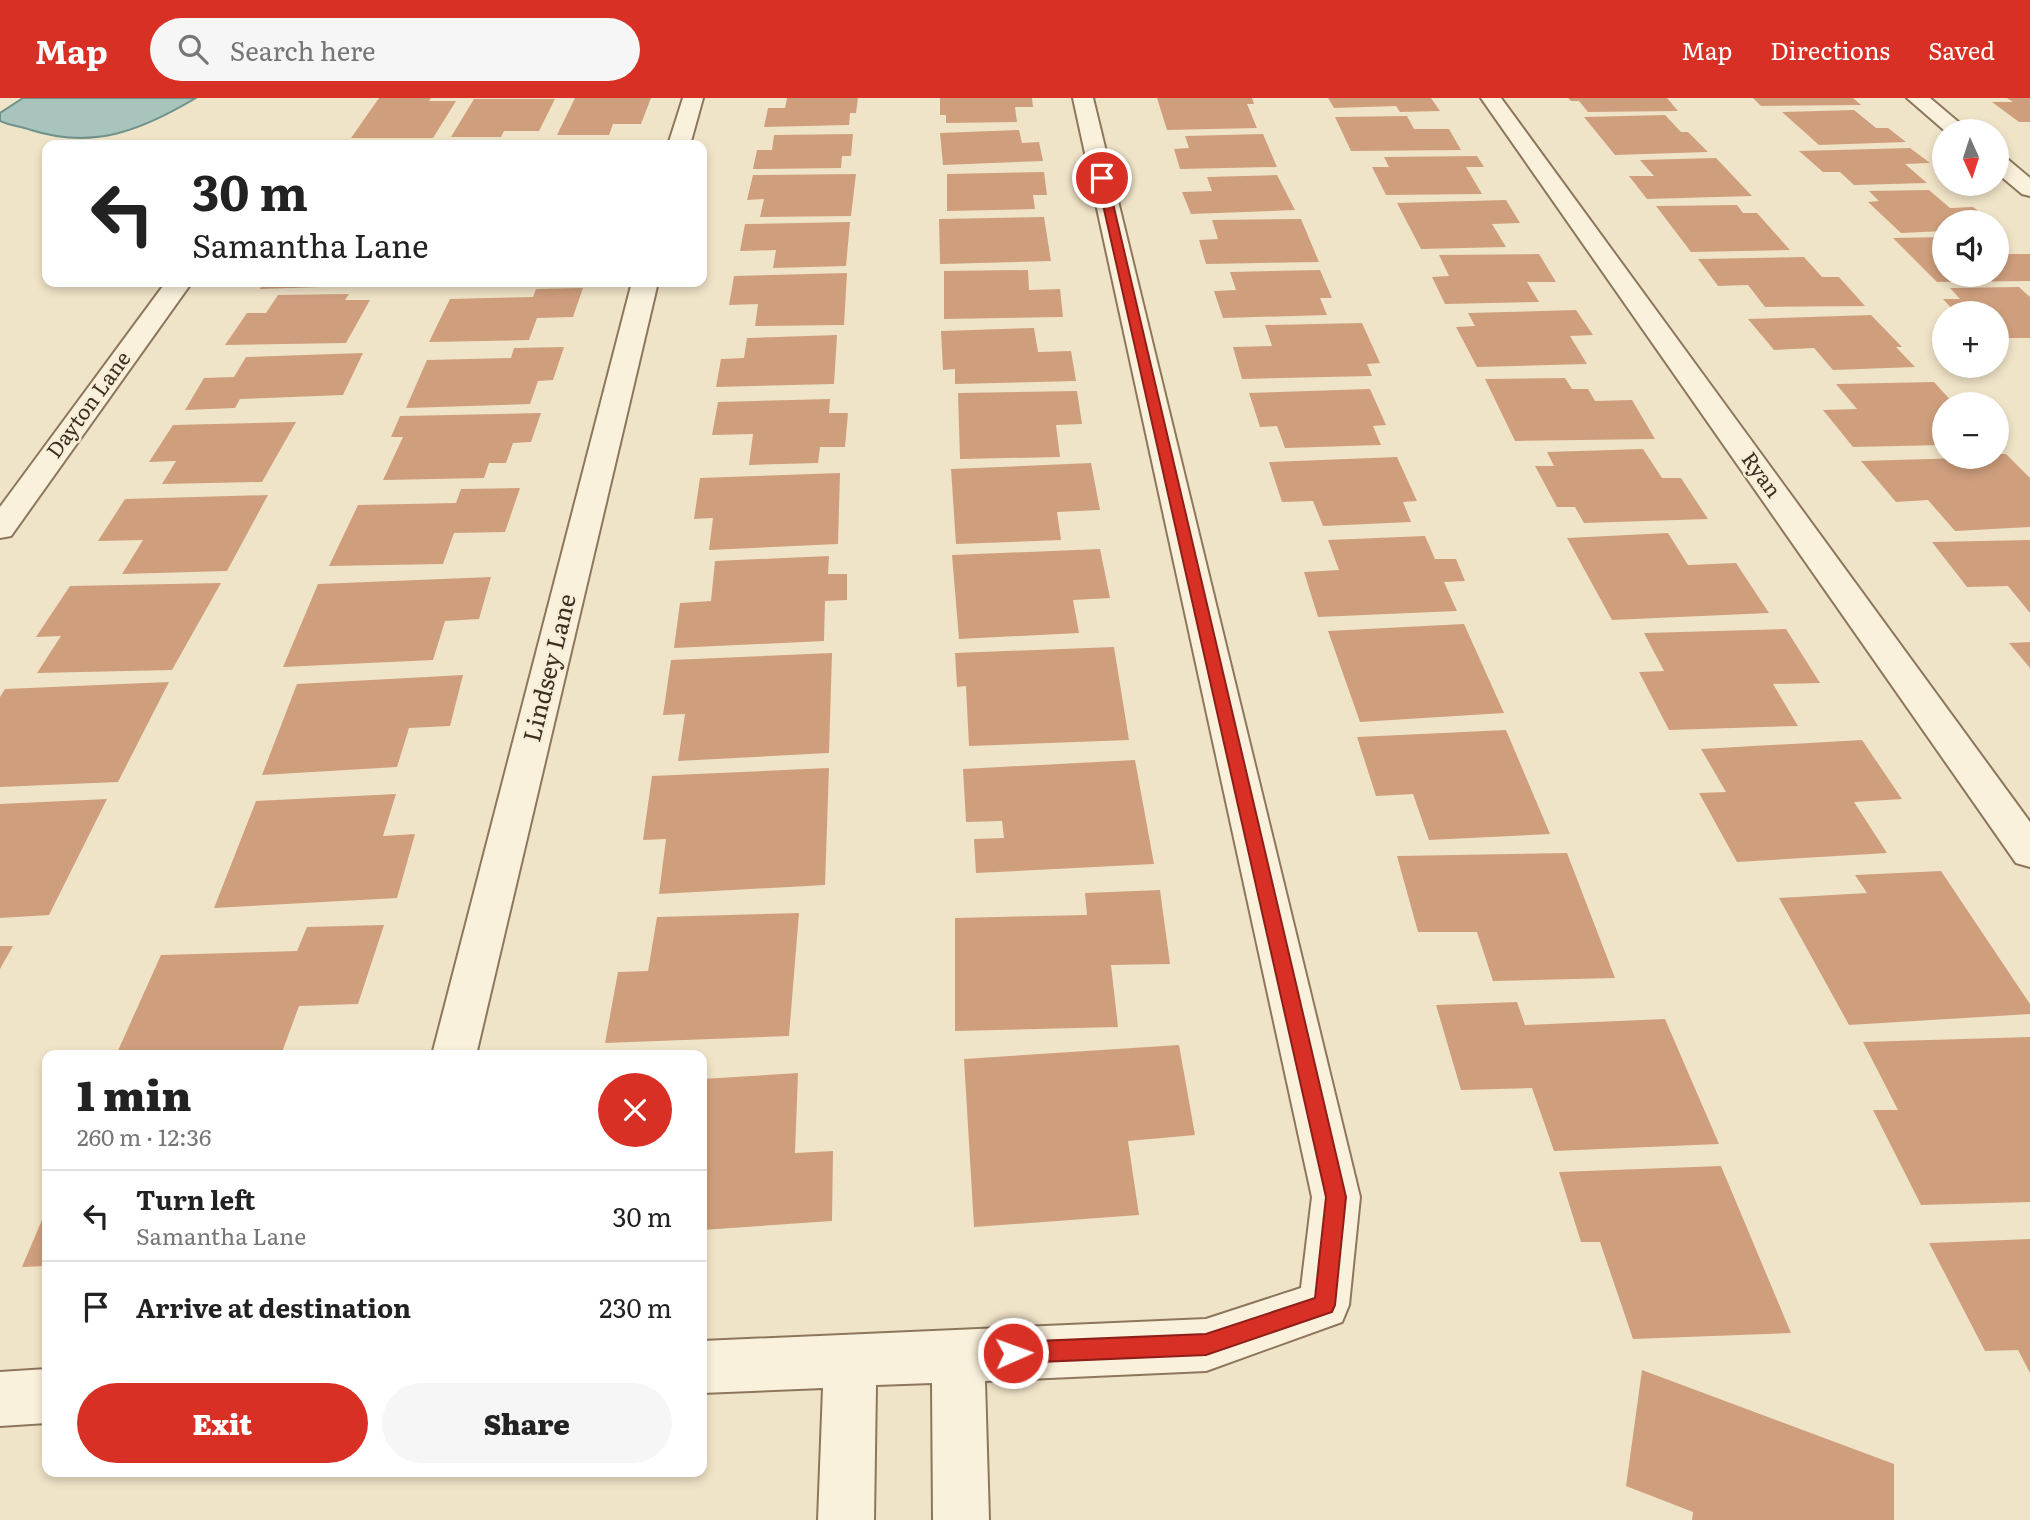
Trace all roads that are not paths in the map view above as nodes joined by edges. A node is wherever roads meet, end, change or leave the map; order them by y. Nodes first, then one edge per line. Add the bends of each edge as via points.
1 (693, 98) edge
2 (1083, 98) edge
3 (1491, 98) edge
4 (1917, 98) edge
5 (1943, 119) edge
6 (680, 140) edge
7 (2009, 172) edge
8 (2030, 189) edge
9 (175, 287) edge
10 (644, 287) edge
11 (0, 529) edge
12 (2030, 852) edge
13 (455, 1050) edge
14 (958, 1355) junction
15 (850, 1361) junction
16 (707, 1367) edge
17 (42, 1396) edge
18 (0, 1399) edge
19 (846, 1520) edge
20 (961, 1520) edge

1 - 6 street
2 - 14 street via 1336,1197 1324,1305 1206,1345
3 - 12 street, Ryan
4 - 5 street
7 - 8 street
9 - 11 street, Dayton Lane
10 - 13 street, Lindsey Lane
14 - 15 street
14 - 20 street
15 - 16 street
15 - 19 street
17 - 18 street

